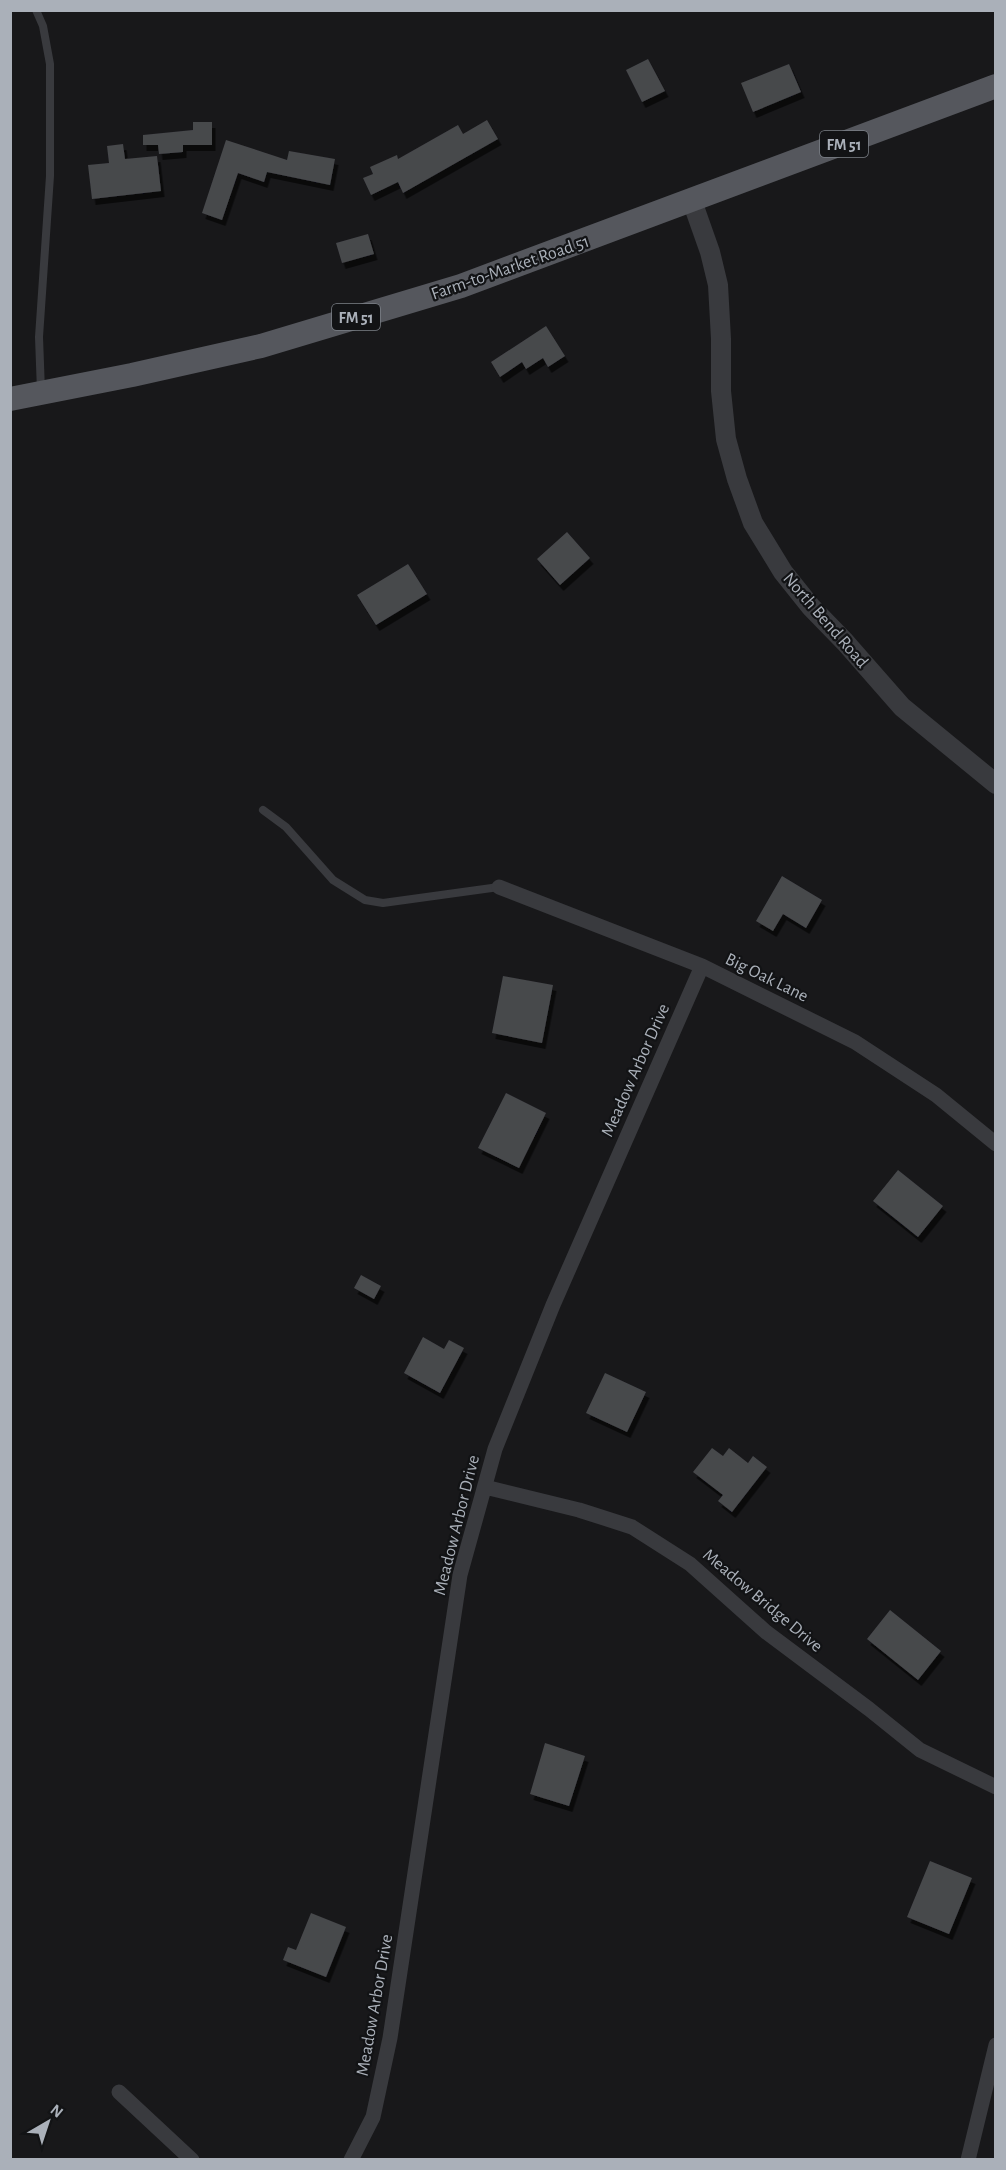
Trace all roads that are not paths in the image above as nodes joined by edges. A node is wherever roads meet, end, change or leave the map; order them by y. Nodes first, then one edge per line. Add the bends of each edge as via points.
1 (36, 10) edge
2 (996, 86) edge
3 (692, 201) junction
4 (41, 392) junction
5 (10, 399) edge
6 (996, 784) edge
7 (263, 810) dead end
8 (499, 887) joint
9 (702, 966) junction
10 (996, 1143) edge
11 (485, 1487) junction
12 (996, 1787) edge
13 (996, 2045) edge
14 (119, 2092) dead end
15 (192, 2160) edge
16 (351, 2160) edge
17 (968, 2160) edge

1 - 4 lane via 50,64 50,176 39,337
2 - 3 main road, Farm-to-Market Road 51 / FM 51
3 - 4 main road, Farm-to-Market Road 51 / FM 51 via 461,286 261,346
3 - 6 street, North Bend Road via 718,285 726,439 753,523 783,572 811,607 902,707
4 - 5 main road, Farm-to-Market Road 51 / FM 51
7 - 8 lane via 286,827 333,880 365,900 383,903
8 - 9 street, Big Oak Lane
9 - 10 street, Big Oak Lane via 855,1042 936,1095
9 - 11 street, Meadow Arbor Drive via 553,1305 495,1449
11 - 12 street, Meadow Bridge Drive via 632,1527 690,1564 766,1632 920,1750
11 - 16 street, Meadow Arbor Drive via 460,1575 390,2038 373,2117
13 - 17 street
14 - 15 street

